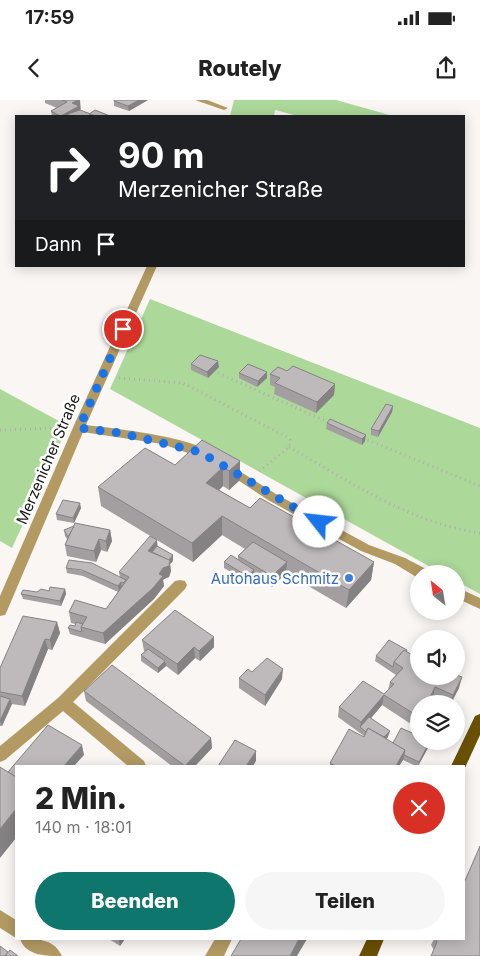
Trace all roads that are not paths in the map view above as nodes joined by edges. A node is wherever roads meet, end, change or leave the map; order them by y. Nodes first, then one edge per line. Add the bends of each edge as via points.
1 (199, 100) edge
2 (224, 108) edge
3 (152, 267) edge
4 (80, 426) junction
5 (410, 567) edge
6 (180, 585) dead end
7 (465, 596) edge
8 (480, 604) edge
9 (0, 611) edge
10 (62, 702) junction
11 (480, 720) edge
12 (0, 755) edge
13 (138, 765) edge
14 (458, 765) edge
15 (0, 918) edge
16 (15, 929) edge
17 (223, 940) edge
18 (376, 940) edge
19 (214, 956) edge
20 (368, 956) edge

1 - 2 street
3 - 4 street, Merzenicher Straße
4 - 5 street via 200,452 244,476 272,497 366,548
4 - 9 street, Merzenicher Straße
6 - 10 street
7 - 8 street
10 - 12 street
10 - 13 street
11 - 14 main road
15 - 16 street
17 - 19 street
18 - 20 main road

